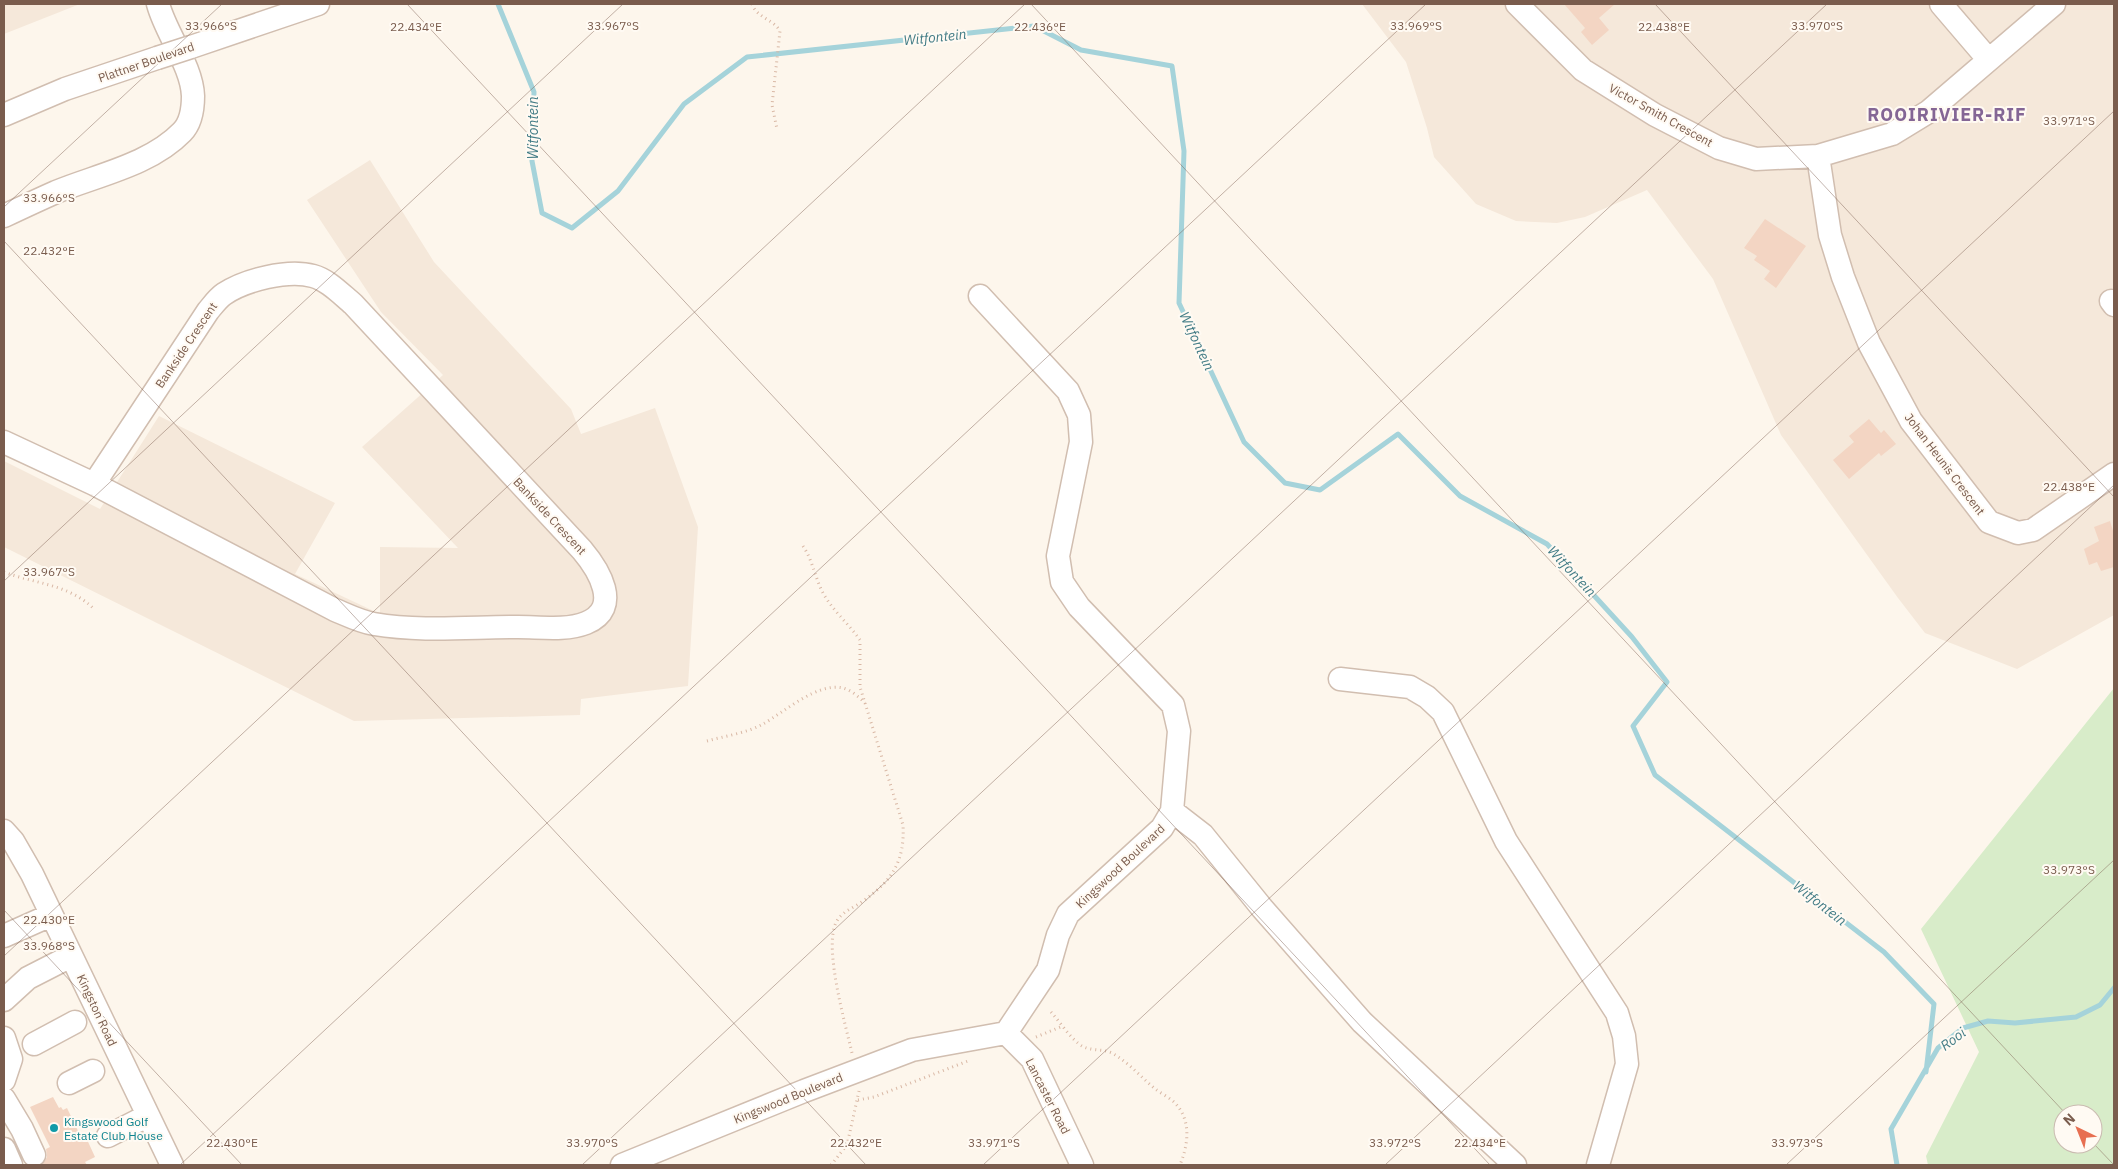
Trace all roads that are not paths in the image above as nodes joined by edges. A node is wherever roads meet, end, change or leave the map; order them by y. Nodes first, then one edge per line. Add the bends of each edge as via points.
1 (158, 4) edge
2 (318, 4) edge
3 (1517, 4) edge
4 (1941, 4) edge
5 (2054, 4) edge
6 (1988, 59) junction
7 (4, 115) edge
8 (1818, 156) junction
9 (4, 216) edge
10 (980, 296) dead end
11 (4, 442) edge
12 (2114, 474) edge
13 (94, 484) junction
14 (1340, 679) dead end
15 (1172, 811) junction
16 (4, 831) edge
17 (51, 915) junction
18 (4, 936) edge
19 (71, 956) junction
20 (4, 1000) edge
21 (75, 1022) dead end
22 (4, 1038) edge
23 (1012, 1039) junction
24 (34, 1044) dead end
25 (93, 1071) dead end
26 (4, 1080) edge
27 (68, 1083) dead end
28 (4, 1099) edge
29 (147, 1116) junction
30 (13, 1134) edge
31 (108, 1136) dead end
32 (4, 1149) edge
33 (34, 1154) dead end
34 (11, 1165) edge
35 (172, 1165) edge
36 (622, 1165) edge
37 (1082, 1165) edge
38 (1515, 1165) edge
39 (1598, 1165) edge

1 - 9 street via 162,20 188,74 193,94 190,122 183,132 146,157
2 - 7 street, Plattner Boulevard, bridge via 65,89
3 - 8 street, Victor Smith Crescent via 1583,70 1719,148 1756,159
4 - 6 street
5 - 6 street, Victor Smith Crescent
6 - 8 street, Victor Smith Crescent via 1911,124 1892,134
8 - 12 street, Johan Heunis Crescent via 1830,235 1869,343 1911,421 1989,522 2018,533 2033,530
10 - 15 street, Kingswood Boulevard via 1068,391 1078,415 1081,442 1058,556 1062,582 1078,607 1172,705 1179,731
11 - 13 street, Bankside Crescent
13 - 13 street, Bankside Crescent via 335,610 372,624 430,628 562,627 586,623 599,613 603,605 605,588 602,580 596,566 582,550 353,304 330,284 313,276 276,276 242,284 222,295 208,311
14 - 39 street via 1410,687 1428,696 1443,712 1506,840 1617,1013 1627,1064
15 - 23 street, Kingswood Boulevard via 1162,828 1068,914 1048,970
15 - 38 street via 1203,835 1362,1022
16 - 17 street, Kingston Road via 32,874
17 - 18 street
17 - 19 street, Kingston Road
19 - 20 street via 28,978
19 - 29 street, Kingston Road
21 - 24 street
22 - 26 street via 11,1059
23 - 36 street, Kingswood Boulevard via 912,1050
23 - 37 street, Lancaster Road via 1032,1059
25 - 27 street
28 - 30 street
29 - 31 street
29 - 35 street, Kingston Road
30 - 33 street
32 - 34 street

